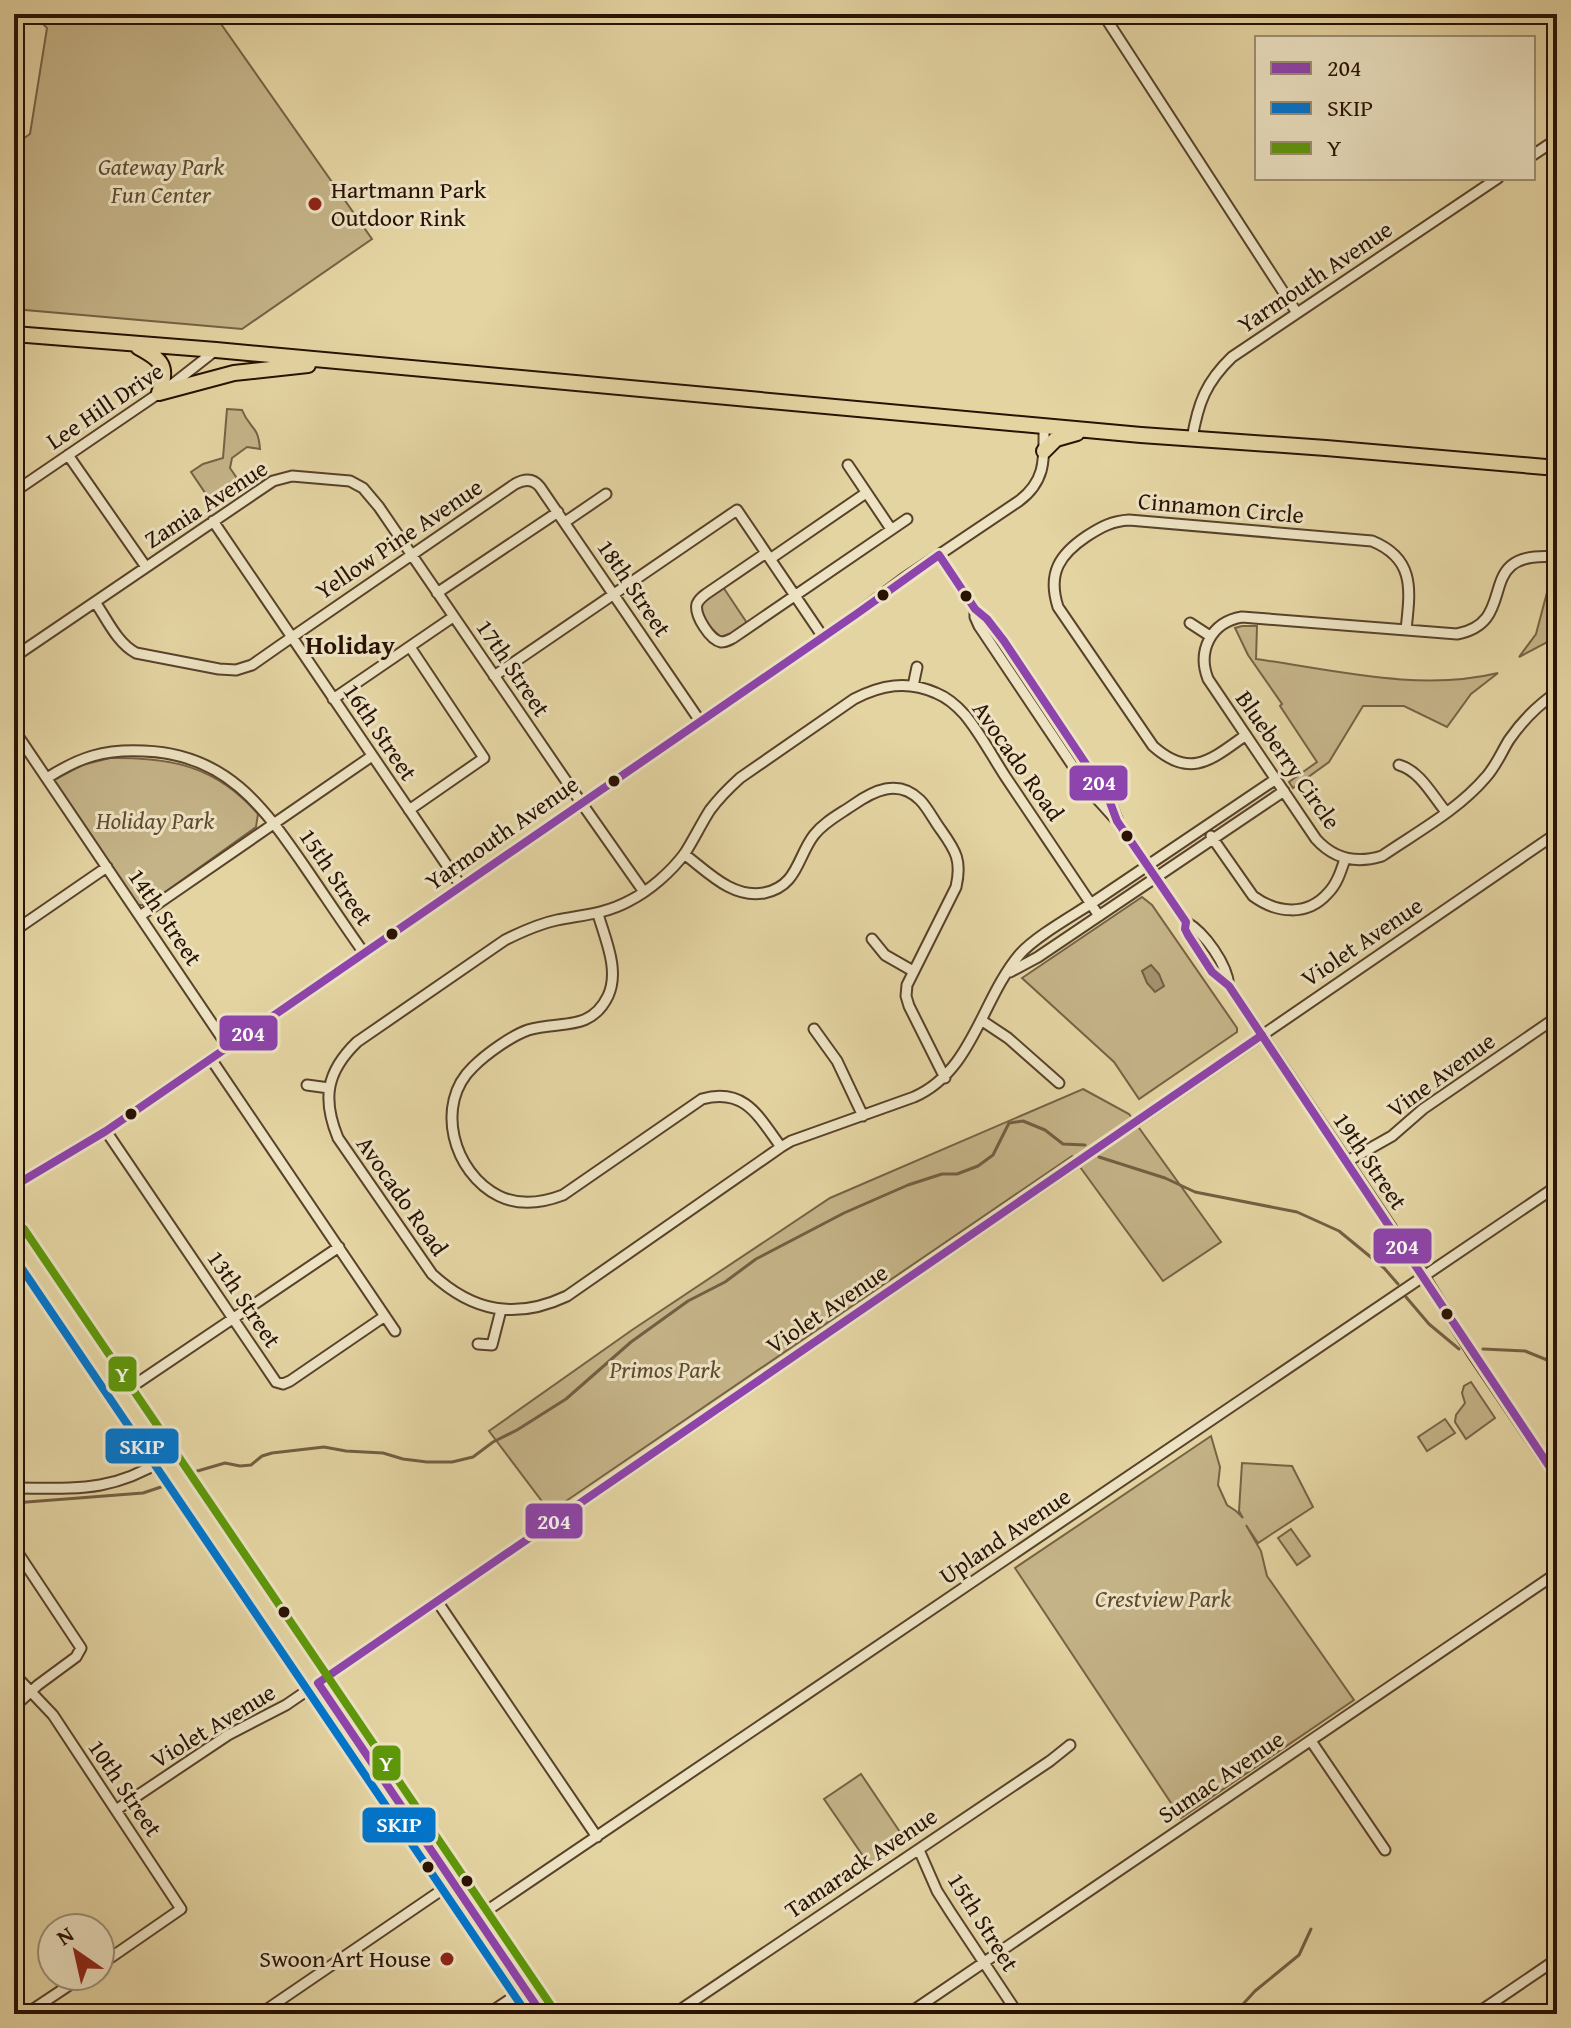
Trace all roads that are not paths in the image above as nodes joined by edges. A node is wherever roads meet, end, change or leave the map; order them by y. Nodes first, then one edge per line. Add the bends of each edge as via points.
1 (1103, 14) edge
2 (1557, 139) edge
3 (1535, 154) edge
4 (1495, 180) edge
5 (1297, 313) junction
6 (14, 334) edge
7 (134, 344) junction
8 (216, 350) junction
9 (335, 362) junction
10 (159, 393) junction
11 (1044, 425) junction
12 (1097, 430) junction
13 (1192, 439) junction
14 (1044, 451) junction
15 (68, 455) junction
16 (848, 465) dead end
17 (1557, 468) edge
18 (532, 480) joint
19 (14, 492) edge
20 (866, 493) junction
21 (606, 494) dead end
22 (558, 512) junction
23 (907, 519) dead end
24 (213, 521) junction
25 (565, 522) junction
26 (891, 529) junction
27 (412, 555) junction
28 (939, 555) junction
29 (768, 556) junction
30 (1557, 557) edge
31 (146, 567) junction
32 (437, 593) junction
33 (614, 594) junction
34 (795, 595) junction
35 (95, 602) junction
36 (453, 617) junction
37 (1190, 623) dead end
38 (1406, 630) junction
39 (1210, 636) junction
40 (292, 637) junction
41 (823, 637) junction
42 (410, 647) junction
43 (14, 657) edge
44 (917, 667) dead end
45 (494, 676) junction
46 (913, 686) junction
47 (1556, 694) edge
48 (333, 699) junction
49 (700, 721) junction
50 (14, 730) edge
51 (1246, 735) junction
52 (372, 756) junction
53 (1399, 765) dead end
54 (47, 778) junction
55 (1276, 779) junction
56 (1284, 791) junction
57 (582, 803) junction
58 (409, 810) junction
59 (1446, 812) junction
60 (274, 823) junction
61 (1205, 827) junction
62 (1557, 833) edge
63 (1213, 839) junction
64 (684, 854) junction
65 (1345, 859) junction
66 (1148, 865) junction
67 (107, 867) junction
68 (1156, 878) junction
69 (461, 886) junction
70 (644, 892) junction
71 (1091, 904) junction
72 (598, 914) junction
73 (140, 916) junction
74 (1099, 916) junction
75 (14, 931) edge
76 (872, 939) dead end
77 (364, 953) junction
78 (913, 971) junction
79 (1007, 973) junction
80 (1557, 1017) edge
81 (981, 1020) junction
82 (814, 1029) dead end
83 (1262, 1035) junction
84 (228, 1047) junction
85 (211, 1059) junction
86 (945, 1078) junction
87 (1059, 1083) dead end
88 (307, 1085) dead end
89 (329, 1088) junction
90 (863, 1116) junction
91 (106, 1131) junction
92 (781, 1147) junction
93 (1346, 1162) junction
94 (14, 1186) edge
95 (1557, 1186) edge
96 (14, 1236) edge
97 (339, 1247) junction
98 (1424, 1276) junction
99 (501, 1310) junction
100 (385, 1316) junction
101 (233, 1319) junction
102 (395, 1331) dead end
103 (478, 1344) dead end
104 (121, 1394) junction
105 (165, 1459) junction
106 (1557, 1478) edge
107 (14, 1488) edge
108 (16, 1550) edge
109 (1557, 1573) edge
110 (437, 1601) junction
111 (14, 1674) edge
112 (318, 1683) junction
113 (30, 1693) junction
114 (14, 1707) edge
115 (1311, 1741) junction
116 (1070, 1745) dead end
117 (116, 1810) junction
118 (597, 1837) junction
119 (919, 1850) junction
120 (1385, 1850) dead end
121 (452, 1883) junction
122 (476, 1918) junction
123 (116, 1954) edge
124 (1557, 1959) edge
125 (984, 1963) junction
126 (525, 1989) junction
127 (59, 1992) edge
128 (26, 2014) edge
129 (260, 2014) edge
130 (488, 2014) edge
131 (542, 2014) edge
132 (674, 2014) edge
133 (908, 2014) edge
134 (1018, 2014) edge
135 (1476, 2014) edge

1 - 5 street
2 - 3 street
4 - 5 street, Yarmouth Avenue
5 - 13 street, Yarmouth Avenue via 1218,372 1198,408
6 - 7 highway
7 - 8 highway
7 - 10 highway via 160,362 165,378
8 - 9 highway
8 - 10 street, Lee Hill Drive
9 - 10 highway via 234,373
9 - 11 highway
10 - 15 street, Lee Hill Drive
11 - 12 highway
11 - 14 street, Yarmouth Avenue
12 - 13 highway
12 - 14 highway via 1060,437
13 - 17 highway
14 - 28 street, Yarmouth Avenue via 1040,477 1029,493
15 - 19 street, Lee Hill Drive
15 - 31 street
16 - 20 street
18 - 22 street, 18th Street
18 - 27 street, Yellow Pine Avenue via 515,484
20 - 26 street
20 - 29 street
21 - 25 street
22 - 25 street, 18th Street
22 - 32 street
23 - 26 street
24 - 27 street, Zamia Avenue via 280,478 348,481 373,498
24 - 31 street, Zamia Avenue
24 - 40 street, 16th Street
25 - 33 street, 18th Street
26 - 34 street
27 - 32 street, 17th Street
27 - 40 street, Yellow Pine Avenue
28 - 41 street, Yarmouth Avenue
28 - 66 street, 19th Street via 975,609 976,622 1094,796
29 - 33 street via 737,510
29 - 34 street
29 - 34 street via 699,601 698,614 710,633 717,641 728,641
30 - 38 street via 1509,561 1491,613 1473,630
31 - 35 street, Zamia Avenue
32 - 36 street, 17th Street
33 - 45 street
33 - 49 street, 18th Street
34 - 41 street
35 - 40 street, Yellow Pine Avenue via 125,646 149,657 236,670
35 - 43 street, Zamia Avenue
36 - 42 street
36 - 45 street, 17th Street
37 - 39 street
38 - 39 street via 1251,616 1236,618
38 - 51 street, Cinnamon Circle via 1409,585 1399,554 1361,539 1129,520 1110,523 1075,544 1050,575 1055,598 1149,742 1179,767 1206,760
39 - 51 street, Blueberry Circle via 1205,671
40 - 48 street, 16th Street
41 - 49 street, Yarmouth Avenue
42 - 48 street
42 - 58 street via 484,758
44 - 46 street
45 - 57 street, 17th Street
46 - 64 street, Avocado Road via 873,689 854,699 740,778 693,830
46 - 71 street, Avocado Road via 950,701 965,716
47 - 59 street, Blueberry Circle via 1521,724 1486,778
48 - 52 street, 16th Street
49 - 57 street, Yarmouth Avenue
50 - 54 street, 14th Street
51 - 55 street, Blueberry Circle
52 - 58 street, 16th Street
52 - 60 street
53 - 59 street via 1416,773
54 - 60 street, 15th Street via 96,755 169,754 226,776
54 - 67 street, 14th Street
55 - 56 street, Blueberry Circle
55 - 61 street, Avocado Road
56 - 63 street
56 - 65 street, Blueberry Circle via 1324,847
57 - 69 street, Yarmouth Avenue
57 - 70 street, 17th Street
58 - 69 street, 16th Street
59 - 65 street, Blueberry Circle via 1382,856
60 - 73 street
60 - 77 street, 15th Street
61 - 63 street
61 - 66 street, Avocado Road
62 - 83 street, Violet Avenue
63 - 65 street via 1253,896 1282,914 1318,902 1339,877
63 - 68 street
64 - 70 street, Avocado Road
64 - 78 street via 730,888 762,894 794,874 807,845 826,823 871,792 906,791 919,799 952,846 960,872
66 - 68 street, 19th Street
66 - 71 street, Avocado Road
67 - 73 street, 14th Street
67 - 75 street
68 - 74 street
68 - 83 street, 19th Street via 1212,972 1229,986
69 - 77 street, Yarmouth Avenue
70 - 72 street, Avocado Road
71 - 74 street, Avocado Road
71 - 79 street, Avocado Road via 1024,950
72 - 89 street, Avocado Road via 553,921 505,940 357,1042 335,1070
72 - 92 street via 613,980 598,1011 576,1024 545,1026 515,1036 473,1067 456,1092 453,1137 476,1179 500,1197 549,1200 714,1096 747,1104
73 - 84 street, 14th Street
74 - 79 street
76 - 78 street via 885,955
77 - 84 street, Yarmouth Avenue
78 - 86 street via 906,996
79 - 81 street, Avocado Road
80 - 93 street, Vine Avenue via 1392,1136
81 - 86 street, Avocado Road
81 - 87 street
82 - 90 street via 837,1061
83 - 93 street, 19th Street
83 - 110 street, Violet Avenue
84 - 85 street, Yarmouth Avenue
85 - 91 street, Yarmouth Avenue
85 - 97 street
86 - 90 street, Avocado Road via 924,1093
88 - 89 street
89 - 99 street, Avocado Road via 338,1138 432,1274 461,1297
90 - 92 street, Avocado Road
91 - 94 street, Yarmouth Avenue
91 - 101 street, 13th Street
92 - 99 street, Avocado Road via 567,1296 532,1309
93 - 98 street, 19th Street
95 - 98 street, Upland Avenue
96 - 104 main road
97 - 100 street
97 - 101 street
98 - 106 street, 19th Street
98 - 118 street, Upland Avenue
99 - 103 street via 492,1345
100 - 101 street, 13th Street via 283,1384 275,1381
100 - 102 street
101 - 104 street
104 - 105 main road
105 - 107 street via 129,1479 93,1488
105 - 112 main road
108 - 113 street via 81,1648
109 - 115 street, Sumac Avenue
110 - 112 street, Violet Avenue
110 - 118 street
111 - 113 street, 10th Street
112 - 117 street, Violet Avenue
112 - 121 main road
113 - 114 street
113 - 117 street, 10th Street via 53,1715
115 - 120 street
115 - 125 street, Sumac Avenue
116 - 119 street, Tamarack Avenue
117 - 123 street, 10th Street via 181,1909
118 - 122 street, Upland Avenue
119 - 125 street, 15th Street via 937,1891
119 - 132 street, Tamarack Avenue
121 - 122 main road
121 - 129 street
122 - 126 main road
124 - 135 street
125 - 133 street, Sumac Avenue
125 - 134 street, 15th Street
126 - 130 street
126 - 131 main road
127 - 128 street

